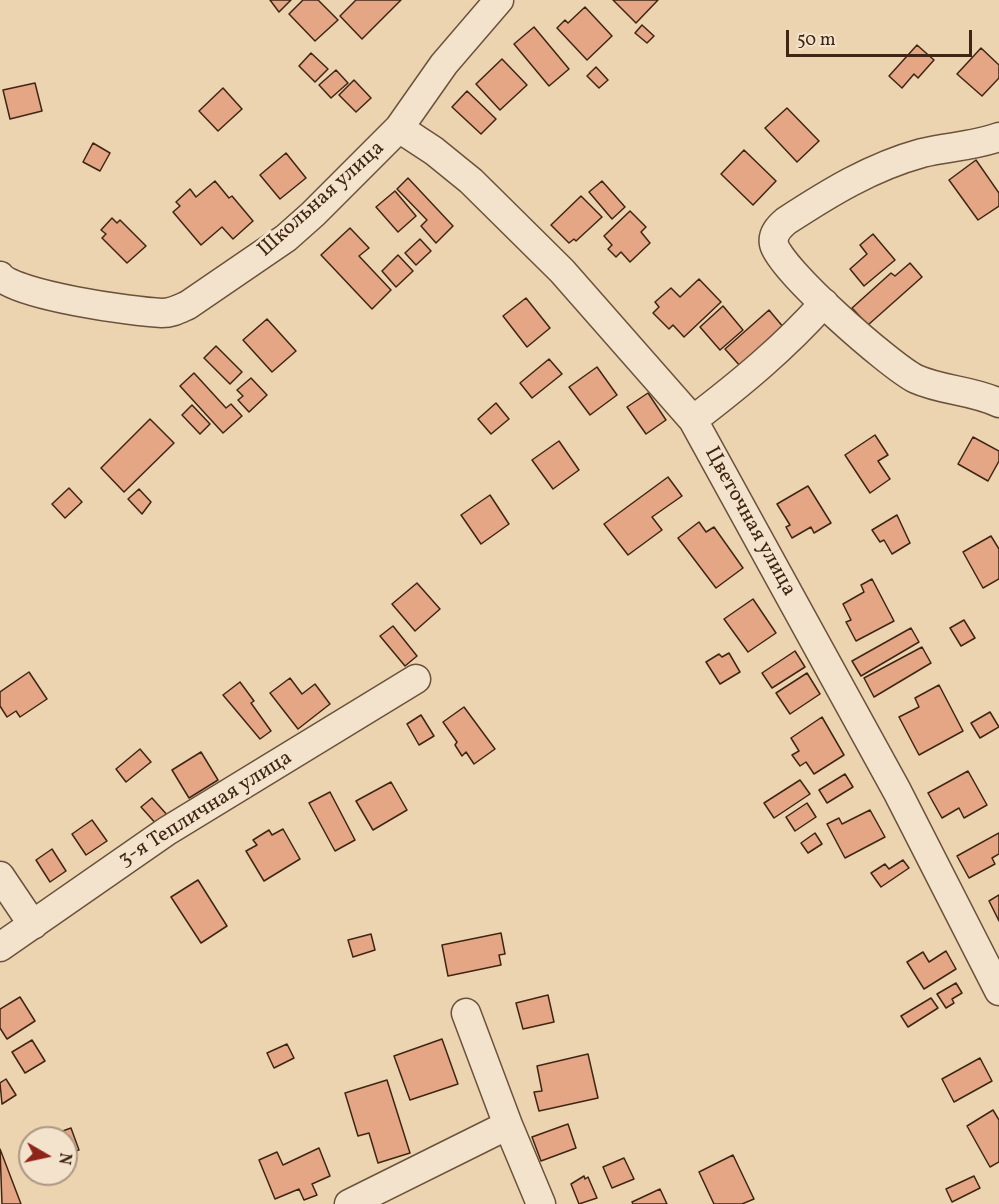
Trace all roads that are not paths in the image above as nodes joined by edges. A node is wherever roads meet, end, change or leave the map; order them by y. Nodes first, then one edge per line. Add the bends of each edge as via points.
1 (499, 0) edge
2 (399, 128) junction
3 (999, 137) edge
4 (0, 276) edge
5 (824, 303) junction
6 (999, 403) edge
7 (693, 420) junction
8 (416, 679) dead end
9 (0, 876) edge
10 (33, 925) junction
11 (0, 947) edge
12 (999, 991) edge
13 (465, 1013) dead end
14 (508, 1125) junction
15 (349, 1204) edge
16 (541, 1204) edge

1 - 2 street, Школьная улица via 438,72
2 - 4 street, Школьная улица via 286,238 188,305 163,313 58,297 18,288
2 - 7 street, Цветочная улица via 471,181 562,271
3 - 5 street via 885,165 845,183 778,228 774,237 776,252
5 - 6 street via 914,378 976,393
5 - 7 street via 755,372
7 - 12 street, Цветочная улица via 897,791
8 - 10 street, 3-я Тепличная улица via 167,831
9 - 10 street
10 - 11 street, 3-я Тепличная улица
13 - 14 street
14 - 15 street
14 - 16 street

